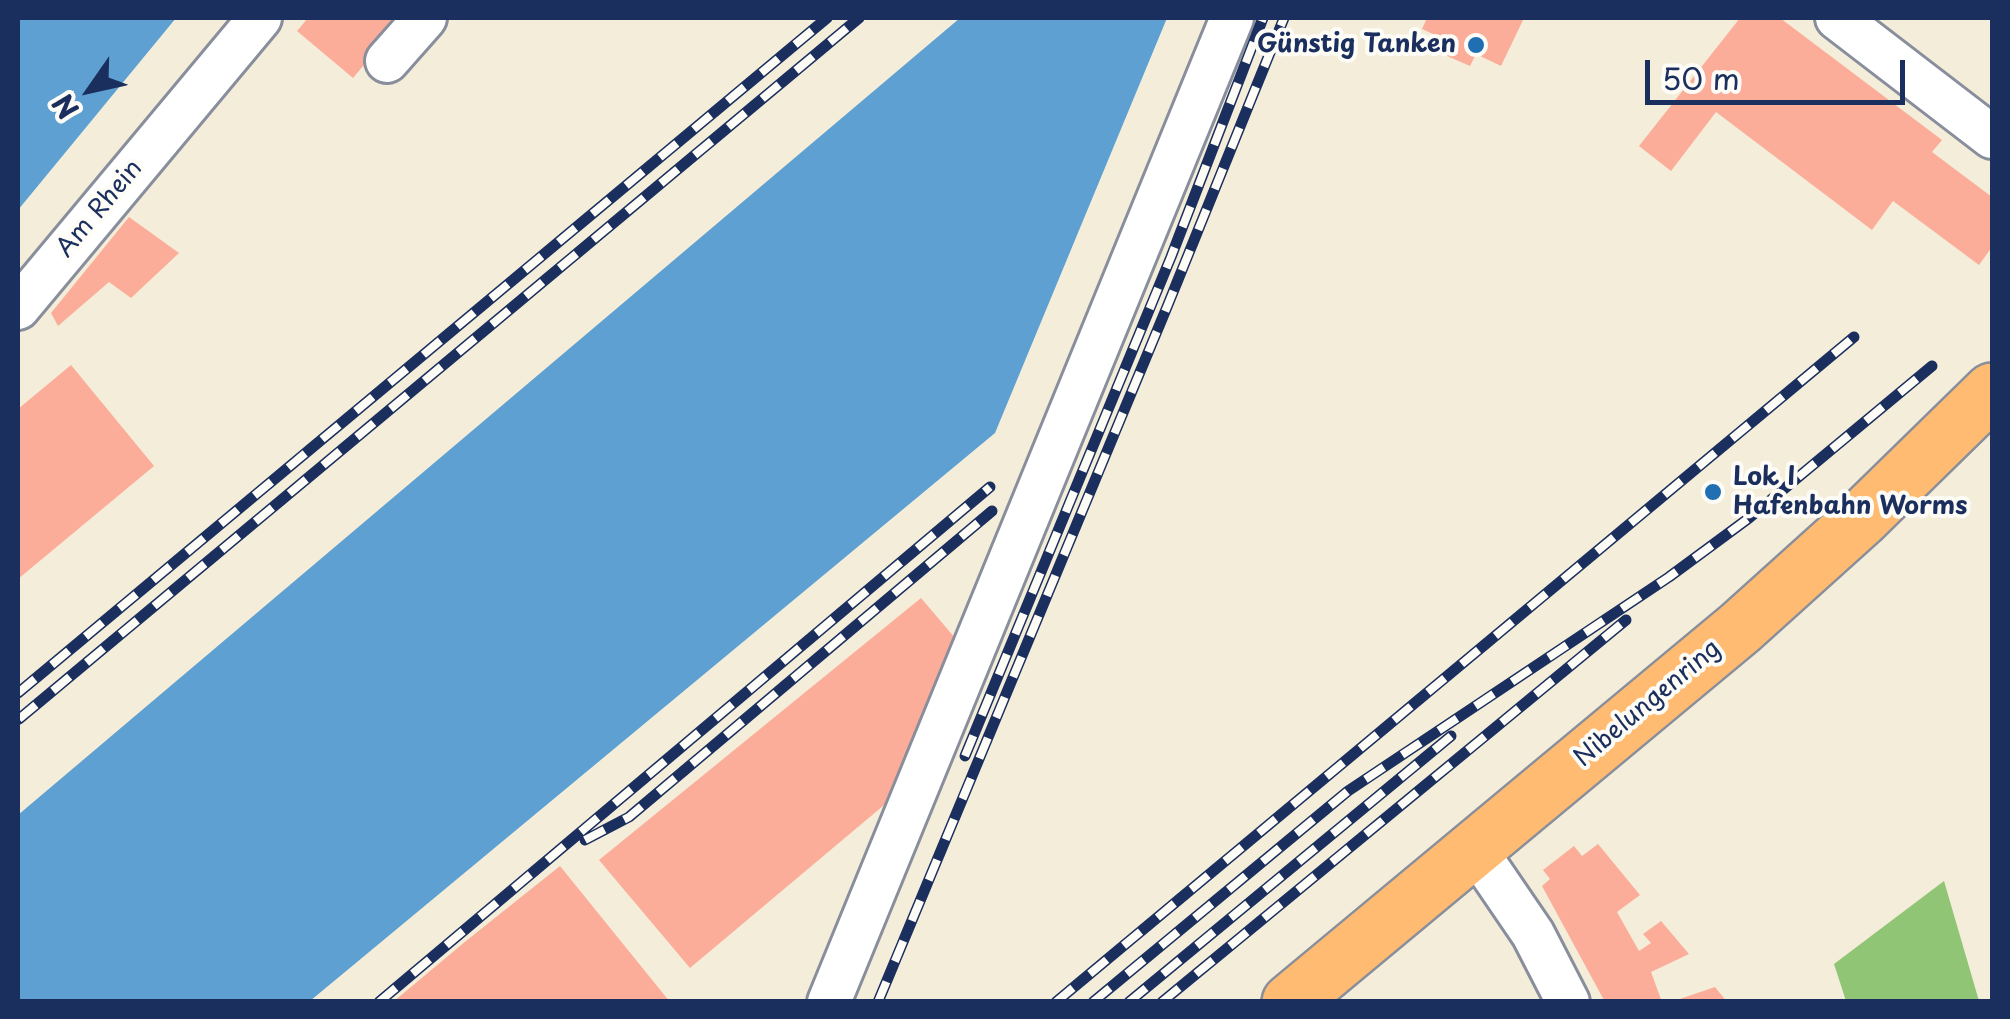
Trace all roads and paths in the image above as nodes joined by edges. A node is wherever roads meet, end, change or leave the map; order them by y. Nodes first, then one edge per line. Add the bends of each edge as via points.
1 (260, 18) edge
2 (425, 18) edge
3 (1232, 18) edge
4 (1837, 18) edge
5 (387, 61) dead end
6 (1992, 137) edge
7 (18, 308) edge
8 (1992, 391) edge
9 (1475, 848) junction
10 (830, 1002) edge
11 (1290, 1002) edge
12 (1568, 1002) edge

1 - 7 street, Am Rhein
2 - 5 street
3 - 10 street
4 - 6 street
8 - 9 main road, Nibelungenring via 1740,628
9 - 11 main road, Nibelungenring
9 - 12 street via 1533,934

